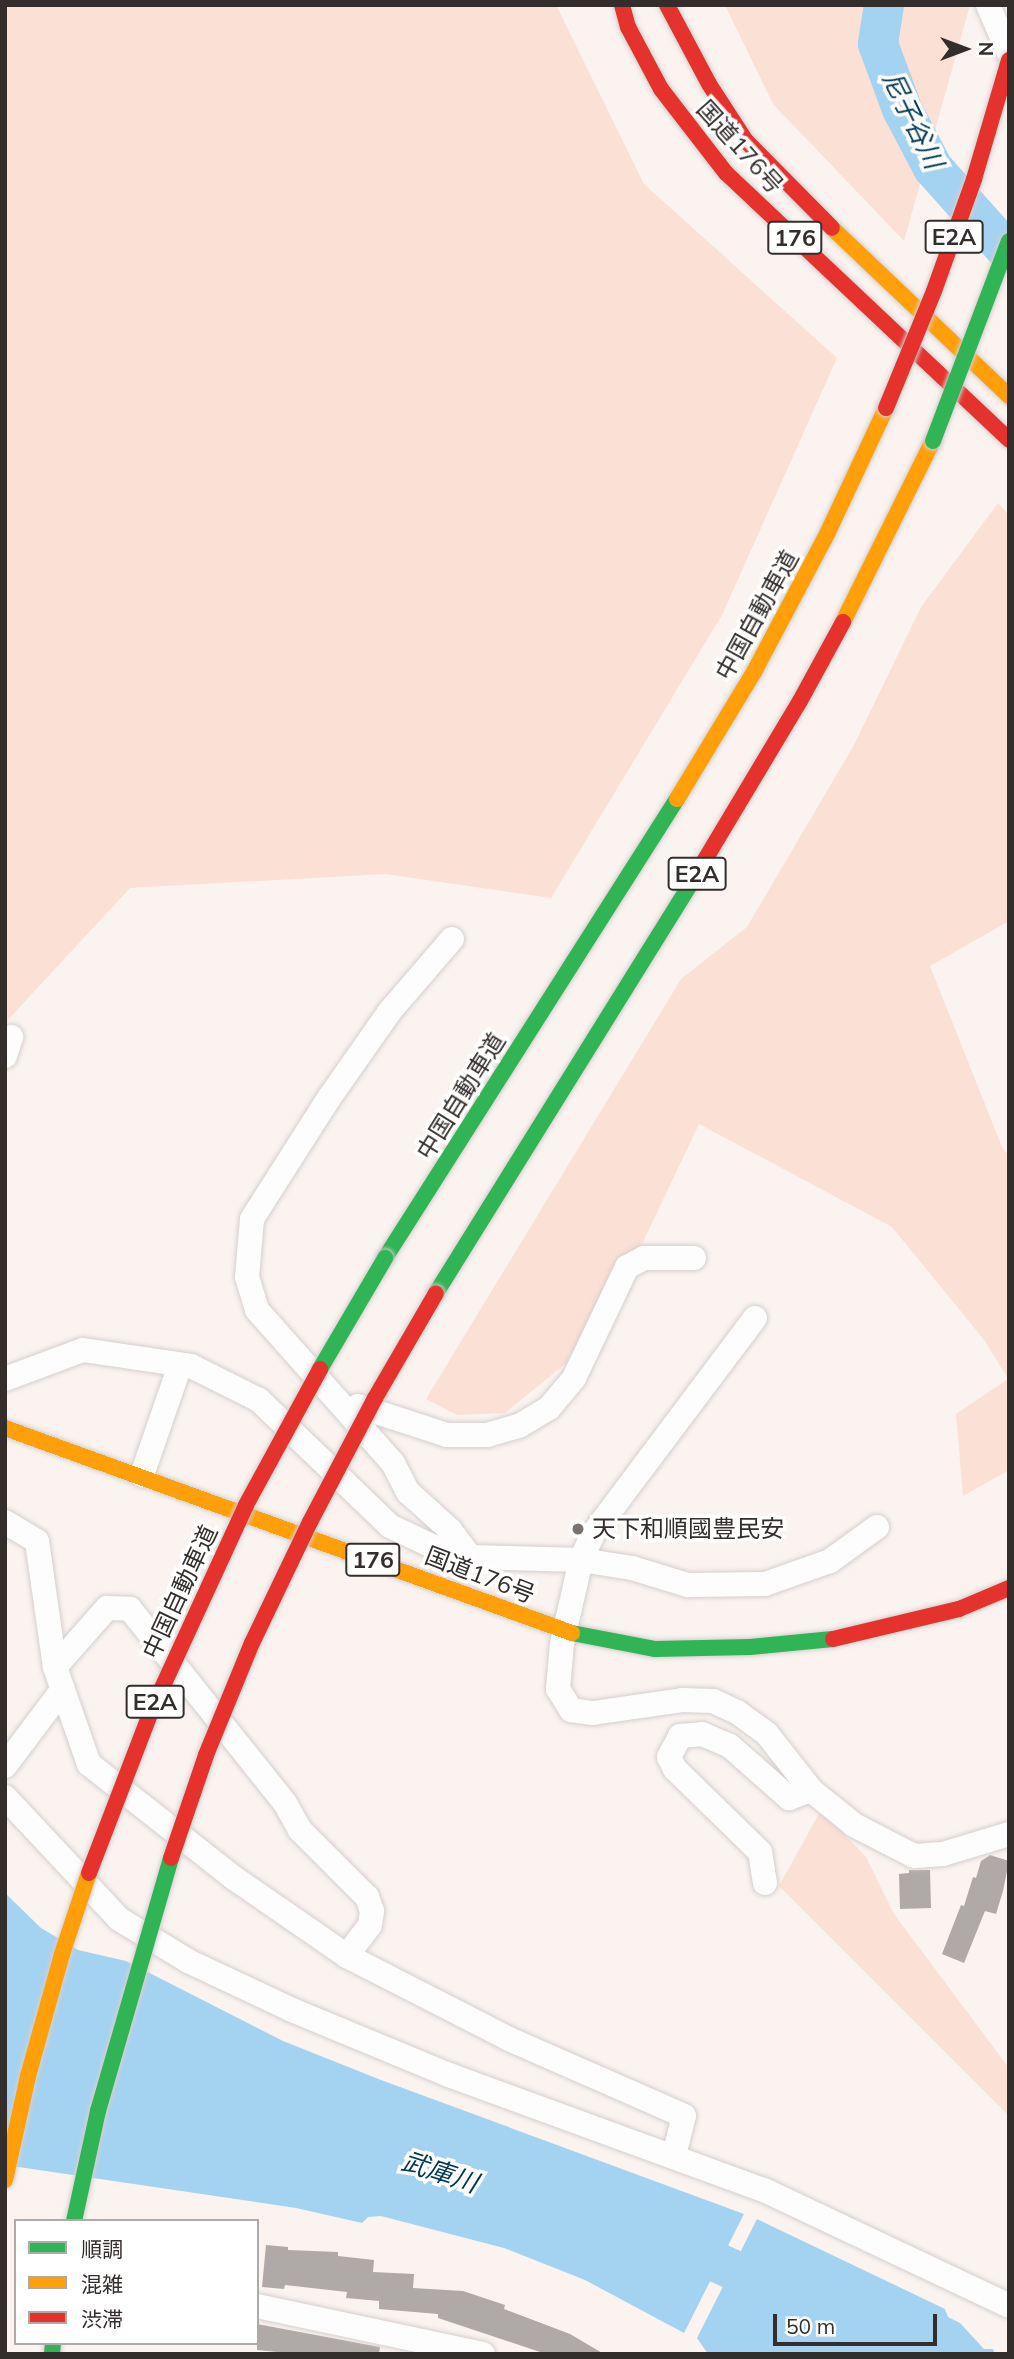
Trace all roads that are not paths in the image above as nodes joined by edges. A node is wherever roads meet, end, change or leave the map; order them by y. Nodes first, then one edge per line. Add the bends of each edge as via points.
1 (622, 5) edge
2 (667, 5) edge
3 (988, 5) edge
4 (1009, 53) edge
5 (1009, 60) edge
6 (1009, 241) edge
7 (1009, 396) edge
8 (1009, 440) edge
9 (452, 939) dead end
10 (694, 1258) dead end
11 (755, 1318) dead end
12 (180, 1365) junction
13 (5, 1379) edge
14 (336, 1399) junction
15 (5, 1428) edge
16 (142, 1475) junction
17 (5, 1522) edge
18 (877, 1527) dead end
19 (470, 1557) junction
20 (581, 1560) junction
21 (1009, 1588) edge
22 (863, 1614) dead end
23 (564, 1631) junction
24 (750, 1647) junction
25 (59, 1678) junction
26 (5, 1766) edge
27 (811, 1790) junction
28 (5, 1797) edge
29 (1009, 1833) edge
30 (765, 1883) dead end
31 (346, 1956) junction
32 (674, 2155) junction
33 (5, 2180) edge
34 (74, 2219) edge
35 (259, 2306) edge
36 (1009, 2306) edge
37 (469, 2352) edge

1 - 8 highway, 国道176号 / 176 via 628,27 661,89 726,173
2 - 7 highway, 国道176号 / 176 via 746,141 842,239
3 - 4 street
5 - 33 highway, 中国自動車道 / E2A, bridge via 934,291 828,533 754,673 385,1258 246,1505 150,1714 101,1838 62,1954
6 - 34 highway, E2A, bridge via 933,441 873,566 713,848 375,1398 252,1643 206,1755 165,1874 98,2111
9 - 14 street via 390,1010 253,1219 247,1277 257,1310
10 - 14 street via 644,1258 626,1267 574,1378 549,1408 519,1426 487,1435 447,1435
11 - 20 street via 593,1535
12 - 13 street via 83,1350
12 - 16 street
12 - 19 street via 191,1366 259,1400 390,1526 434,1547
14 - 19 street via 393,1463 408,1492 450,1530
15 - 16 highway, 国道176号 / 176
16 - 23 highway, 国道176号 / 176
17 - 25 street via 37,1541
18 - 20 street via 830,1561 765,1584 688,1585 632,1568
19 - 20 street
20 - 23 street
21 - 24 highway, 国道176号 / 176 via 958,1609 829,1640
22 - 24 highway, 国道176号 / 176
23 - 24 highway, 国道176号 / 176 via 655,1648
23 - 27 street via 558,1689 571,1710 593,1713 682,1700 713,1701 767,1734
25 - 26 street
25 - 31 street via 89,1764 234,1878
25 - 31 street via 107,1608 130,1609 285,1803 300,1830 367,1897 370,1925
27 - 29 street via 854,1825 914,1856 943,1854
27 - 30 street via 789,1798 730,1746 702,1734 680,1736 669,1757 675,1769 760,1852
28 - 32 street via 119,1919 159,1946 292,2010 437,2070
31 - 32 street via 509,2039 684,2116
32 - 36 street via 764,2190
35 - 37 street

